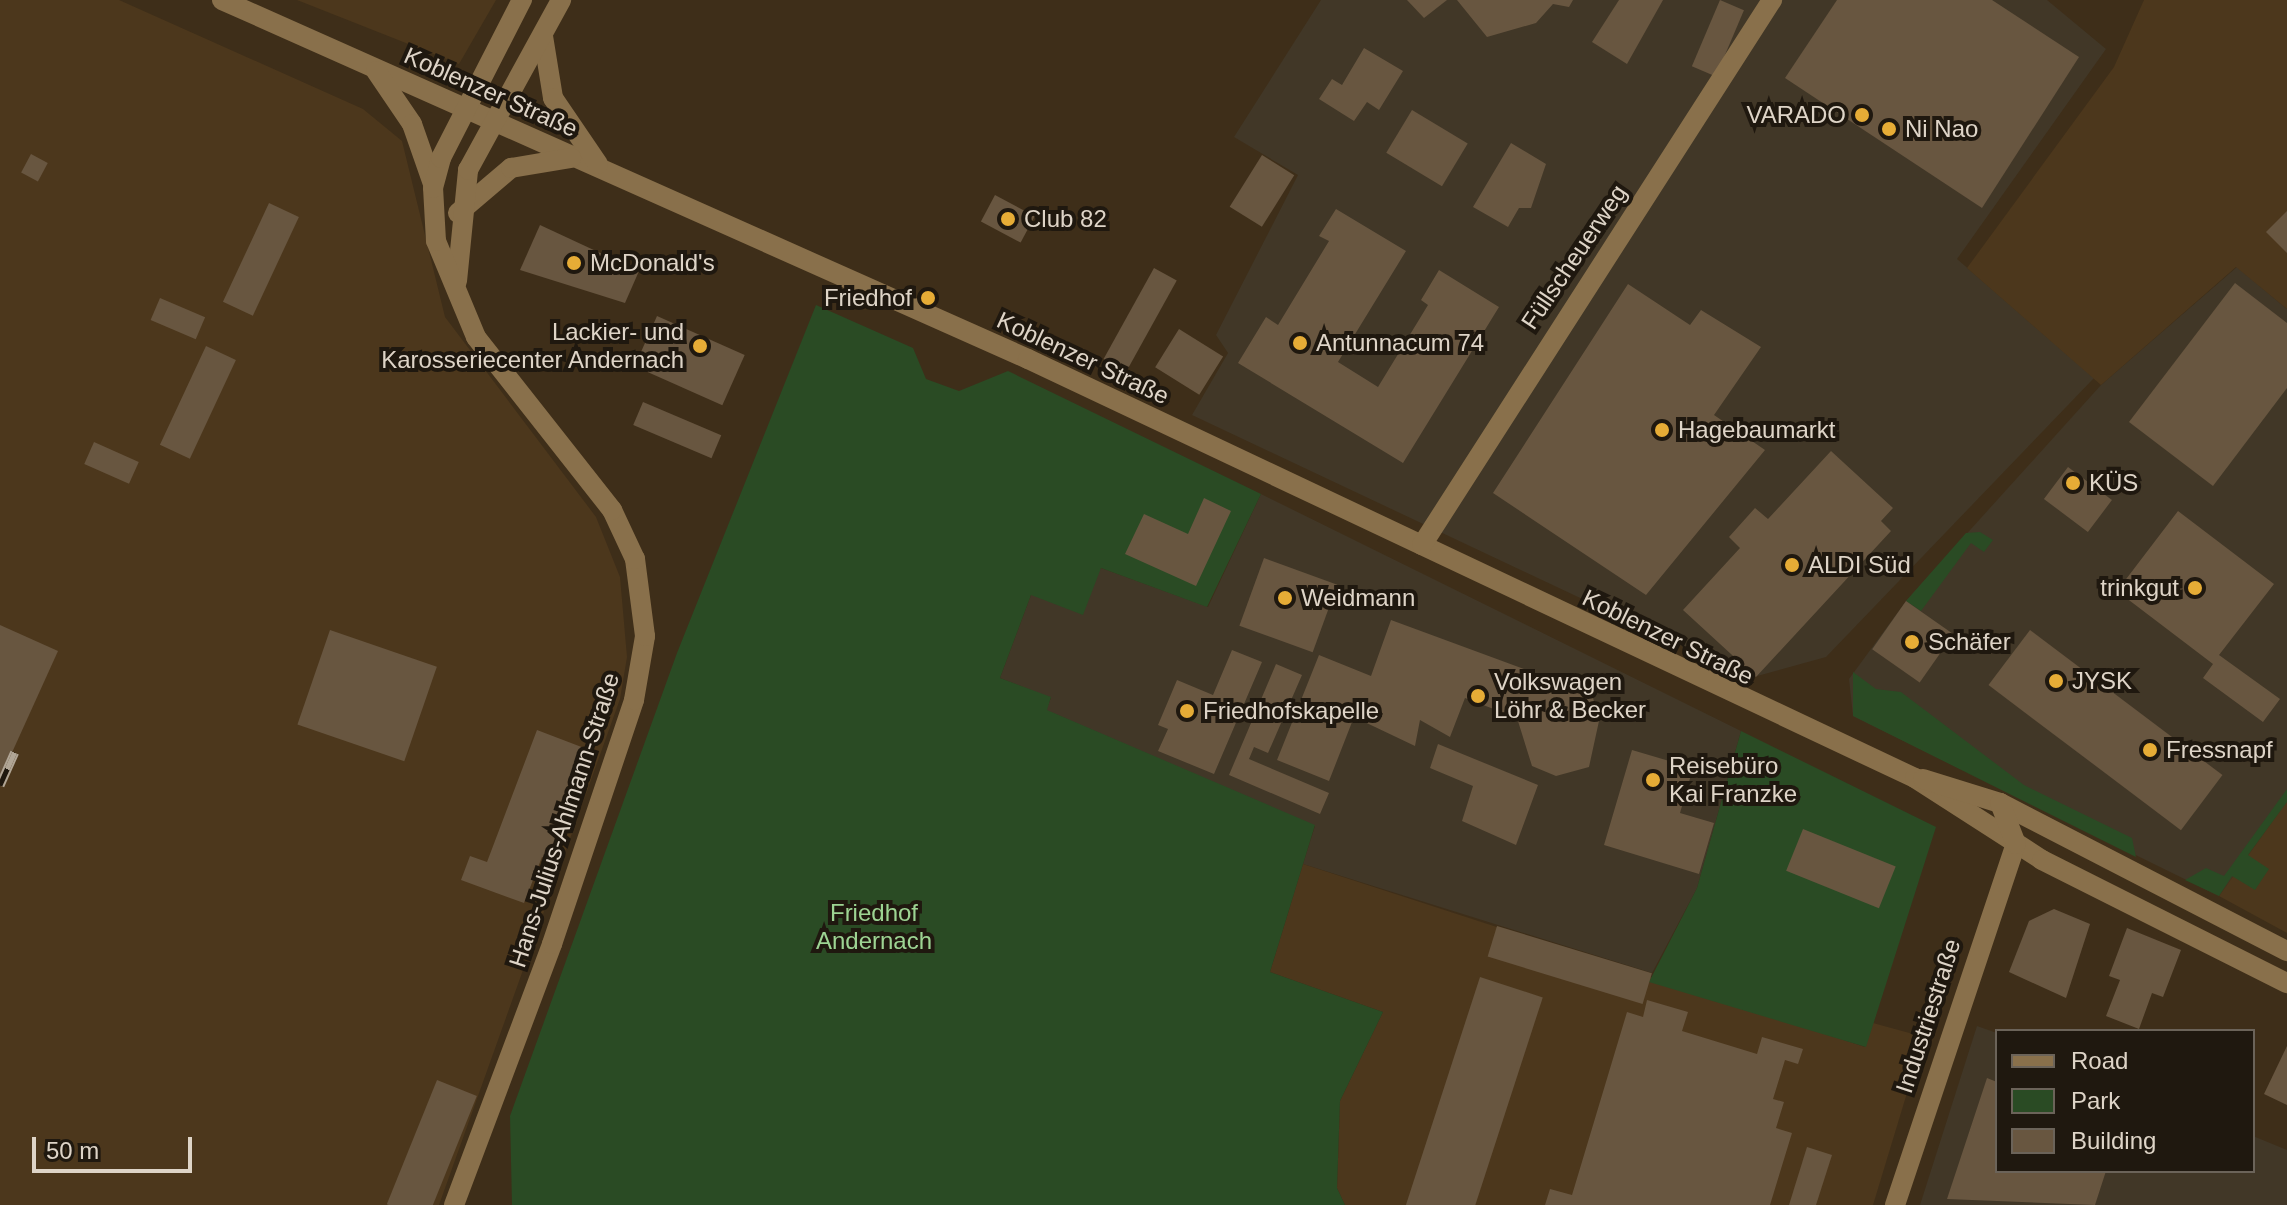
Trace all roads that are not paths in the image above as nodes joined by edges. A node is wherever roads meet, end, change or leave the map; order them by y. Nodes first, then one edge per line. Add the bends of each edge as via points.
1 (222, 0) edge
2 (522, 0) edge
3 (561, 0) edge
4 (1772, 0) edge
5 (543, 36) junction
6 (373, 68) junction
7 (464, 108) junction
8 (492, 120) junction
9 (577, 158) junction
10 (603, 169) junction
11 (433, 188) junction
12 (458, 213) junction
13 (458, 301) junction
14 (1422, 545) junction
15 (1915, 778) junction
16 (2000, 803) junction
17 (2063, 841) junction
18 (2016, 844) junction
19 (2287, 951) edge
20 (2287, 983) edge
21 (454, 1205) edge
22 (1895, 1205) edge

1 - 6 street, Koblenzer Straße
2 - 7 street, Hans-Julius-Ahlmann-Straße
3 - 5 street, Hans-Julius-Ahlmann-Straße
4 - 14 street, Füllscheuerweg
5 - 8 street, Hans-Julius-Ahlmann-Straße
5 - 10 street via 553,98
6 - 7 street, Koblenzer Straße
6 - 11 street, Hans-Julius-Ahlmann-Straße via 412,124
7 - 8 street, Koblenzer Straße
7 - 11 street, Hans-Julius-Ahlmann-Straße
8 - 9 street, Koblenzer Straße
8 - 12 street, Hans-Julius-Ahlmann-Straße via 468,170
9 - 10 street, Koblenzer Straße
9 - 12 street via 511,168
10 - 14 street, Koblenzer Straße
11 - 13 street, Hans-Julius-Ahlmann-Straße via 436,241
12 - 13 street, Hans-Julius-Ahlmann-Straße
13 - 21 street, Hans-Julius-Ahlmann-Straße via 486,351 612,510 635,559 645,636 634,700 562,915
14 - 15 street, Koblenzer Straße via 1648,658
15 - 16 street, Koblenzer Straße
15 - 18 street, Koblenzer Straße
16 - 17 street, Koblenzer Straße
16 - 18 street
17 - 18 street via 2030,837
17 - 19 street, Koblenzer Straße
18 - 20 street, Koblenzer Straße
18 - 22 street, Industriestraße

